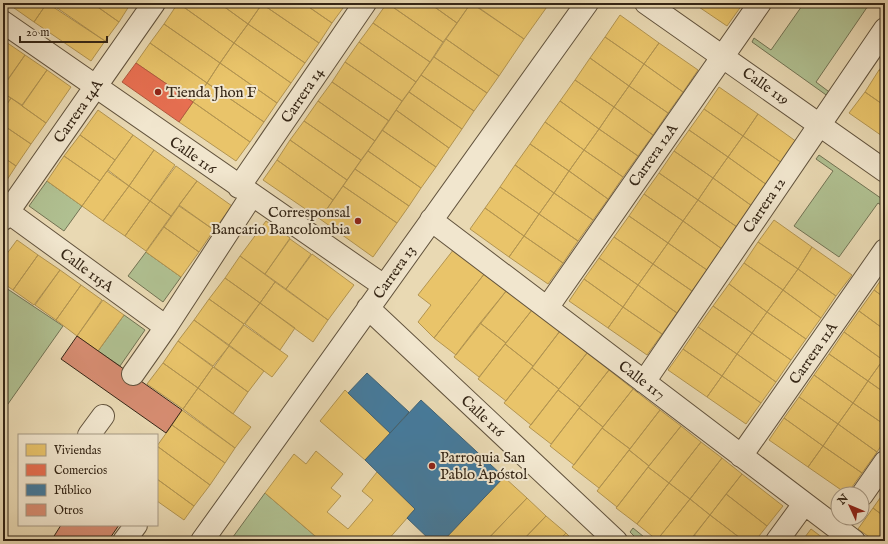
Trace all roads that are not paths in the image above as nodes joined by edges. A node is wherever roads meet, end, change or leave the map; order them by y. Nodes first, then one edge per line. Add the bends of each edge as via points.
1 (154, 3) edge
2 (365, 3) edge
3 (588, 3) edge
4 (646, 3) edge
5 (760, 3) edge
6 (3, 22) edge
7 (885, 29) edge
8 (723, 56) junction
9 (95, 87) junction
10 (820, 124) junction
11 (885, 171) edge
12 (245, 191) junction
13 (5, 216) edge
14 (431, 220) junction
15 (885, 250) edge
16 (384, 286) junction
17 (368, 308) junction
18 (547, 308) junction
19 (166, 328) junction
20 (132, 374) dead end
21 (644, 382) junction
22 (103, 416) dead end
23 (91, 434) edge
24 (741, 456) junction
25 (885, 462) edge
26 (868, 486) edge
27 (804, 504) junction
28 (135, 526) edge
29 (846, 529) edge
30 (124, 541) edge
31 (202, 541) edge
32 (616, 541) edge
33 (777, 541) edge

1 - 9 street, Carrera 14A
2 - 12 street, Carrera 14
3 - 14 street, Carrera 13
4 - 8 street, Calle 119
5 - 8 street, Carrera 12A
6 - 9 street, Calle 116
7 - 10 street, Carrera 12
8 - 10 street, Calle 119
8 - 18 street, Carrera 12A
9 - 12 street, Calle 116
9 - 13 street, Carrera 14A
10 - 11 street, Calle 119
10 - 21 street, Carrera 12
12 - 16 street, Calle 116
12 - 19 street, Carrera 14
13 - 19 street, Calle 115A
14 - 16 street, Carrera 13
14 - 18 street, Calle 117
15 - 24 street, Carrera 11A
16 - 17 street, Carrera 13
17 - 31 street, Carrera 13
17 - 32 street, Calle 116
18 - 21 street, Calle 117
19 - 20 street, Carrera 14
21 - 24 street, Calle 117
22 - 23 street
24 - 27 street, Calle 117
25 - 26 street
27 - 29 street, Calle 117
27 - 33 street
28 - 30 street

